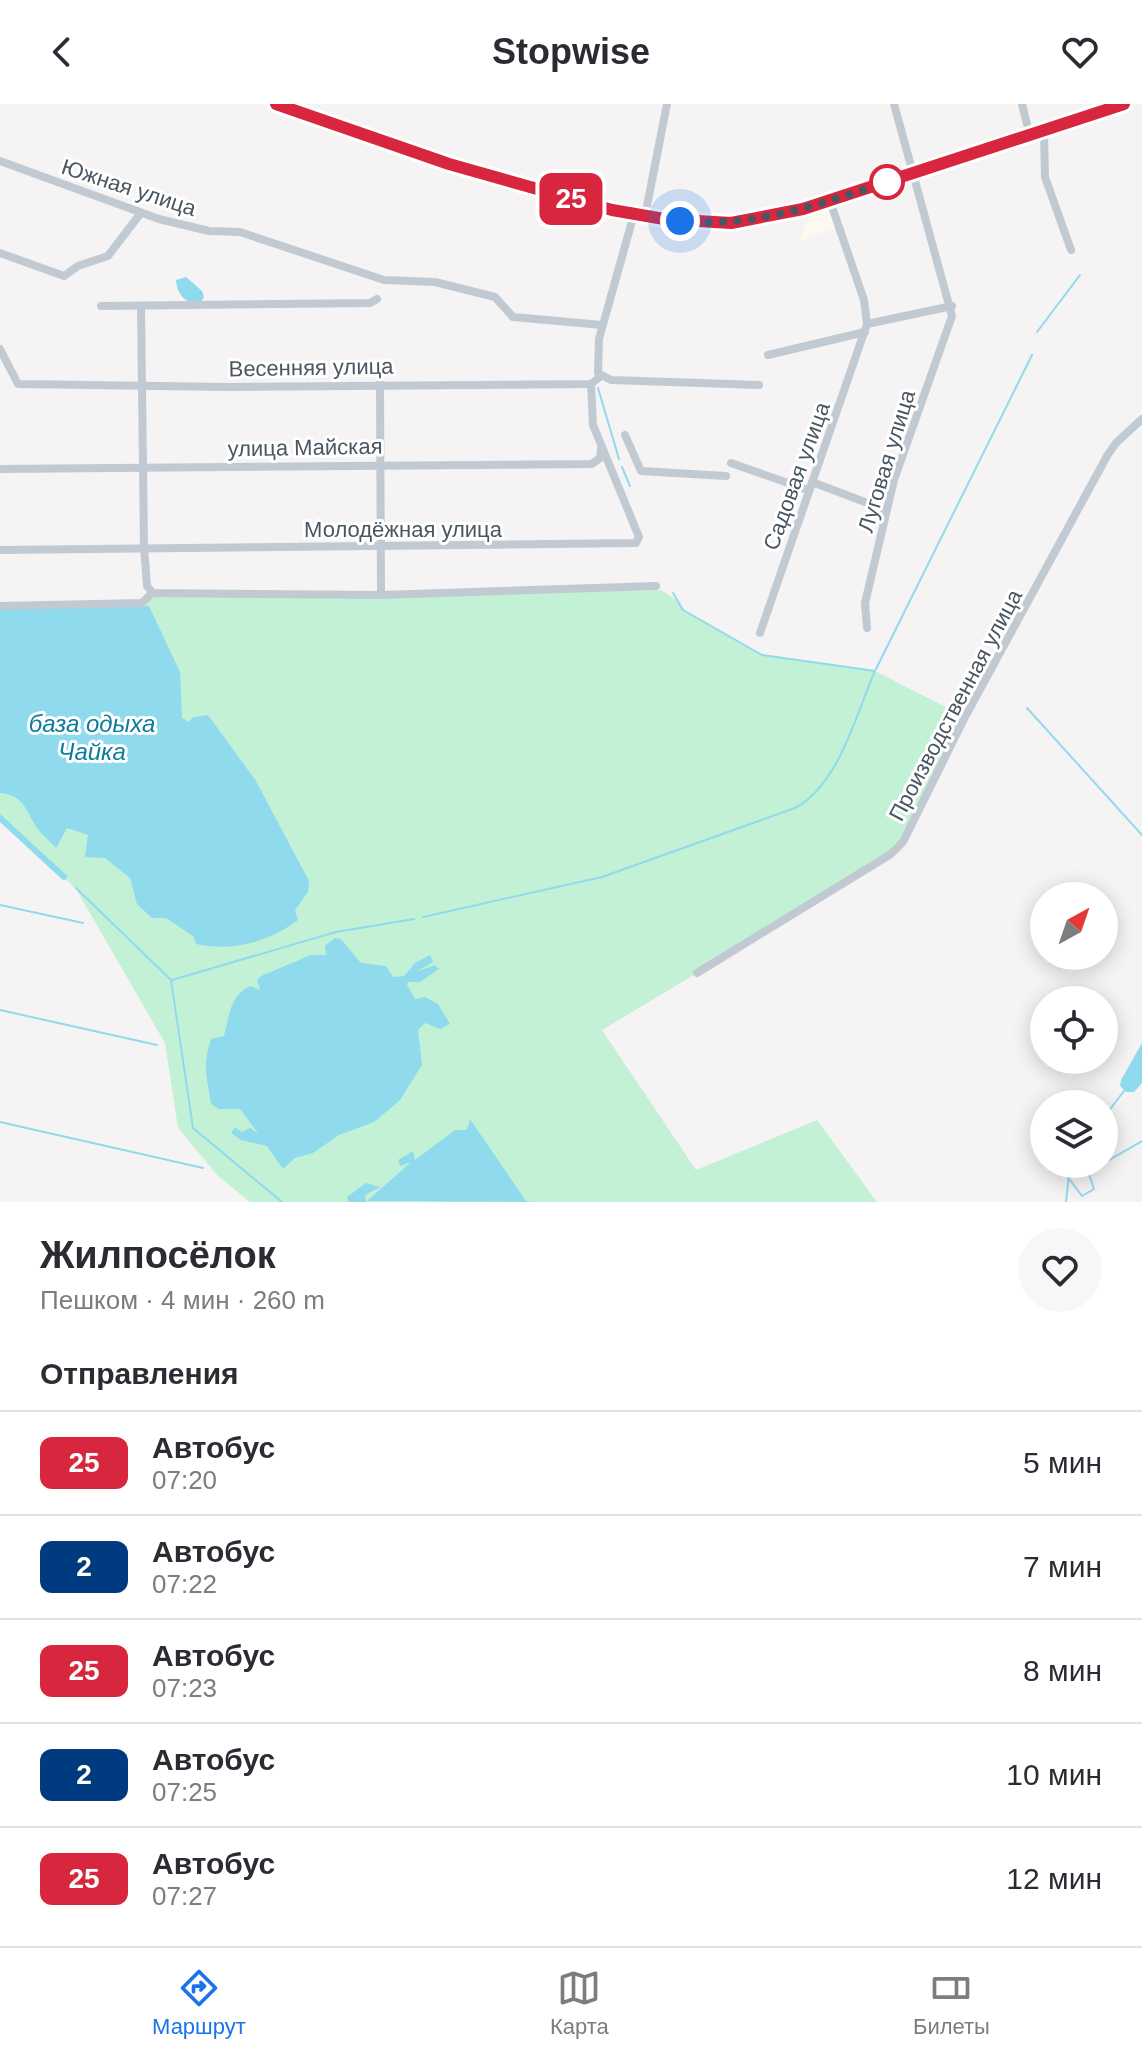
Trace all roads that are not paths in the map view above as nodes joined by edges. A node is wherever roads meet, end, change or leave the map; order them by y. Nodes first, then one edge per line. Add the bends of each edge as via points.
1 (277, 104) edge
2 (667, 104) edge
3 (894, 104) edge
4 (1022, 104) edge
5 (1124, 104) edge
6 (1044, 131) junction
7 (1030, 136) junction
8 (0, 161) edge
9 (915, 173) junction
10 (830, 201) junction
11 (140, 214) junction
12 (639, 215) junction
13 (1071, 250) dead end
14 (0, 253) edge
15 (377, 299) dead end
16 (101, 306) dead end
17 (141, 306) junction
18 (952, 306) junction
19 (602, 325) junction
20 (866, 328) junction
21 (0, 349) edge
22 (768, 355) dead end
23 (601, 376) junction
24 (380, 383) junction
25 (591, 384) junction
26 (759, 385) dead end
27 (141, 386) junction
28 (1142, 419) edge
29 (625, 435) dead end
30 (600, 448) junction
31 (731, 463) dead end
32 (380, 465) junction
33 (143, 468) junction
34 (0, 469) edge
35 (726, 476) dead end
36 (810, 486) junction
37 (886, 510) junction
38 (380, 546) junction
39 (144, 547) junction
40 (0, 550) edge
41 (656, 586) dead end
42 (152, 593) junction
43 (381, 595) junction
44 (0, 606) edge
45 (867, 628) dead end
46 (760, 633) dead end
47 (697, 973) dead end

1 - 12 main road via 449,164
2 - 12 street
3 - 9 street
4 - 7 street
5 - 6 main road
6 - 7 main road
6 - 13 street via 1045,177
7 - 9 main road
8 - 11 street, Южная улица
9 - 10 main road
9 - 18 street
10 - 12 main road via 731,223
10 - 20 street via 864,300
11 - 14 street via 108,256 64,276
11 - 19 street, Южная улица via 250,236 384,280 435,282 497,297 513,317
12 - 19 street
15 - 17 street
16 - 17 street
17 - 27 street
18 - 20 street
18 - 37 street, Луговая улица
19 - 23 street
20 - 22 street
20 - 36 street, Садовая улица
21 - 27 street, Весенняя улица via 18,384
23 - 25 street
23 - 26 street
24 - 25 street, Весенняя улица
24 - 27 street, Весенняя улица
24 - 32 street
25 - 30 street, Молодёжная улица via 591,414
27 - 33 street
28 - 47 street, Производственная улица via 1107,456 903,842
29 - 35 street via 641,471
30 - 32 street, улица Майская via 600,458 592,464
30 - 38 street, Молодёжная улица via 639,537 636,543
31 - 36 street
32 - 33 street, улица Майская
32 - 38 street
33 - 34 street, улица Майская
33 - 39 street
36 - 37 street
36 - 46 street, Садовая улица
37 - 45 street, Луговая улица via 865,603
38 - 39 street, Молодёжная улица
38 - 43 street
39 - 40 street, Молодёжная улица
39 - 42 street
41 - 43 street
42 - 43 street
42 - 44 street via 142,603

